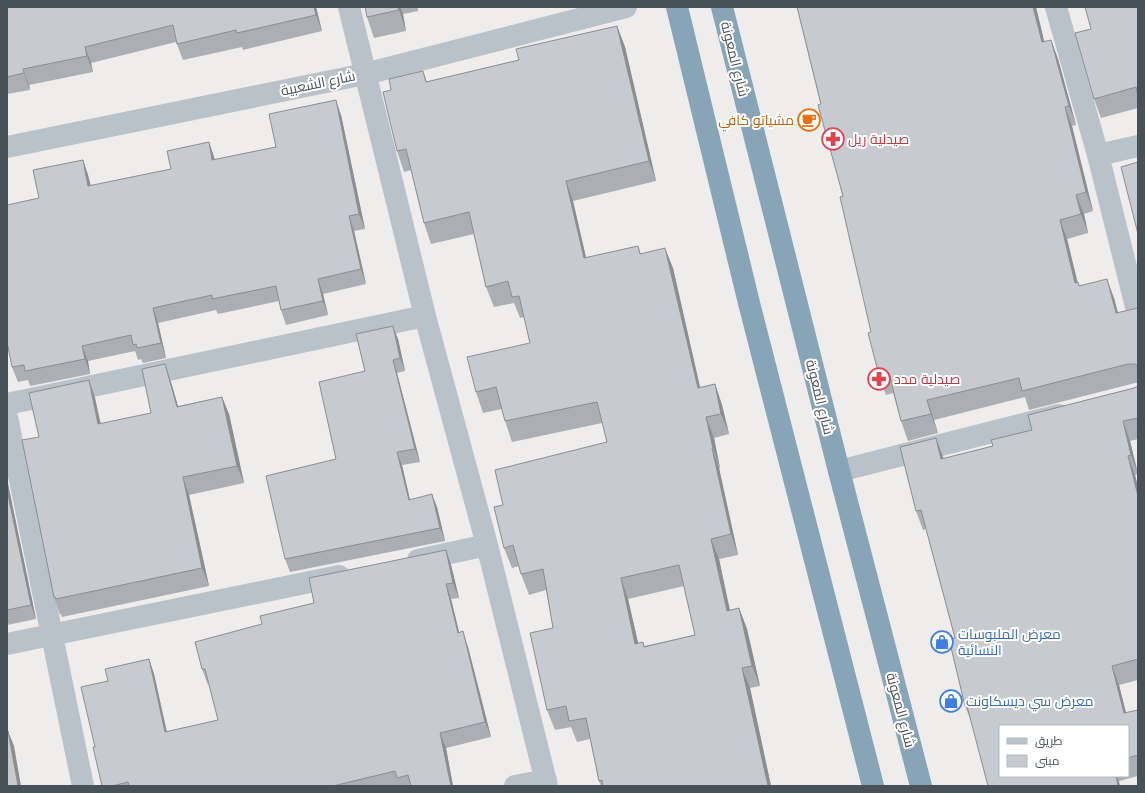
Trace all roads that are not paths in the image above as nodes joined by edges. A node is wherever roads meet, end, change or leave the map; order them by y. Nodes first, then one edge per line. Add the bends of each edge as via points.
1 (349, 7) edge
2 (626, 7) edge
3 (677, 7) edge
4 (722, 7) edge
5 (1056, 7) edge
6 (365, 74) junction
7 (1138, 146) edge
8 (7, 147) edge
9 (1098, 155) junction
10 (1138, 315) edge
11 (425, 316) junction
12 (7, 404) edge
13 (1077, 411) edge
14 (7, 417) edge
15 (839, 470) junction
16 (487, 545) junction
17 (401, 563) edge
18 (355, 573) edge
19 (51, 635) junction
20 (7, 644) edge
21 (547, 783) edge
22 (83, 786) edge
23 (515, 786) edge
24 (873, 786) edge
25 (920, 786) edge

1 - 6 street
2 - 6 street, شارع الشعبية
3 - 24 highway via 749,303
4 - 15 highway, شارع المعونة
5 - 9 street
6 - 8 street, شارع الشعبية
6 - 11 street
7 - 9 street
9 - 10 street
11 - 12 street
11 - 16 street
13 - 15 street
14 - 19 street
15 - 25 highway, شارع المعونة
16 - 17 street
16 - 21 street
18 - 19 street
19 - 20 street
19 - 22 street
21 - 23 street

